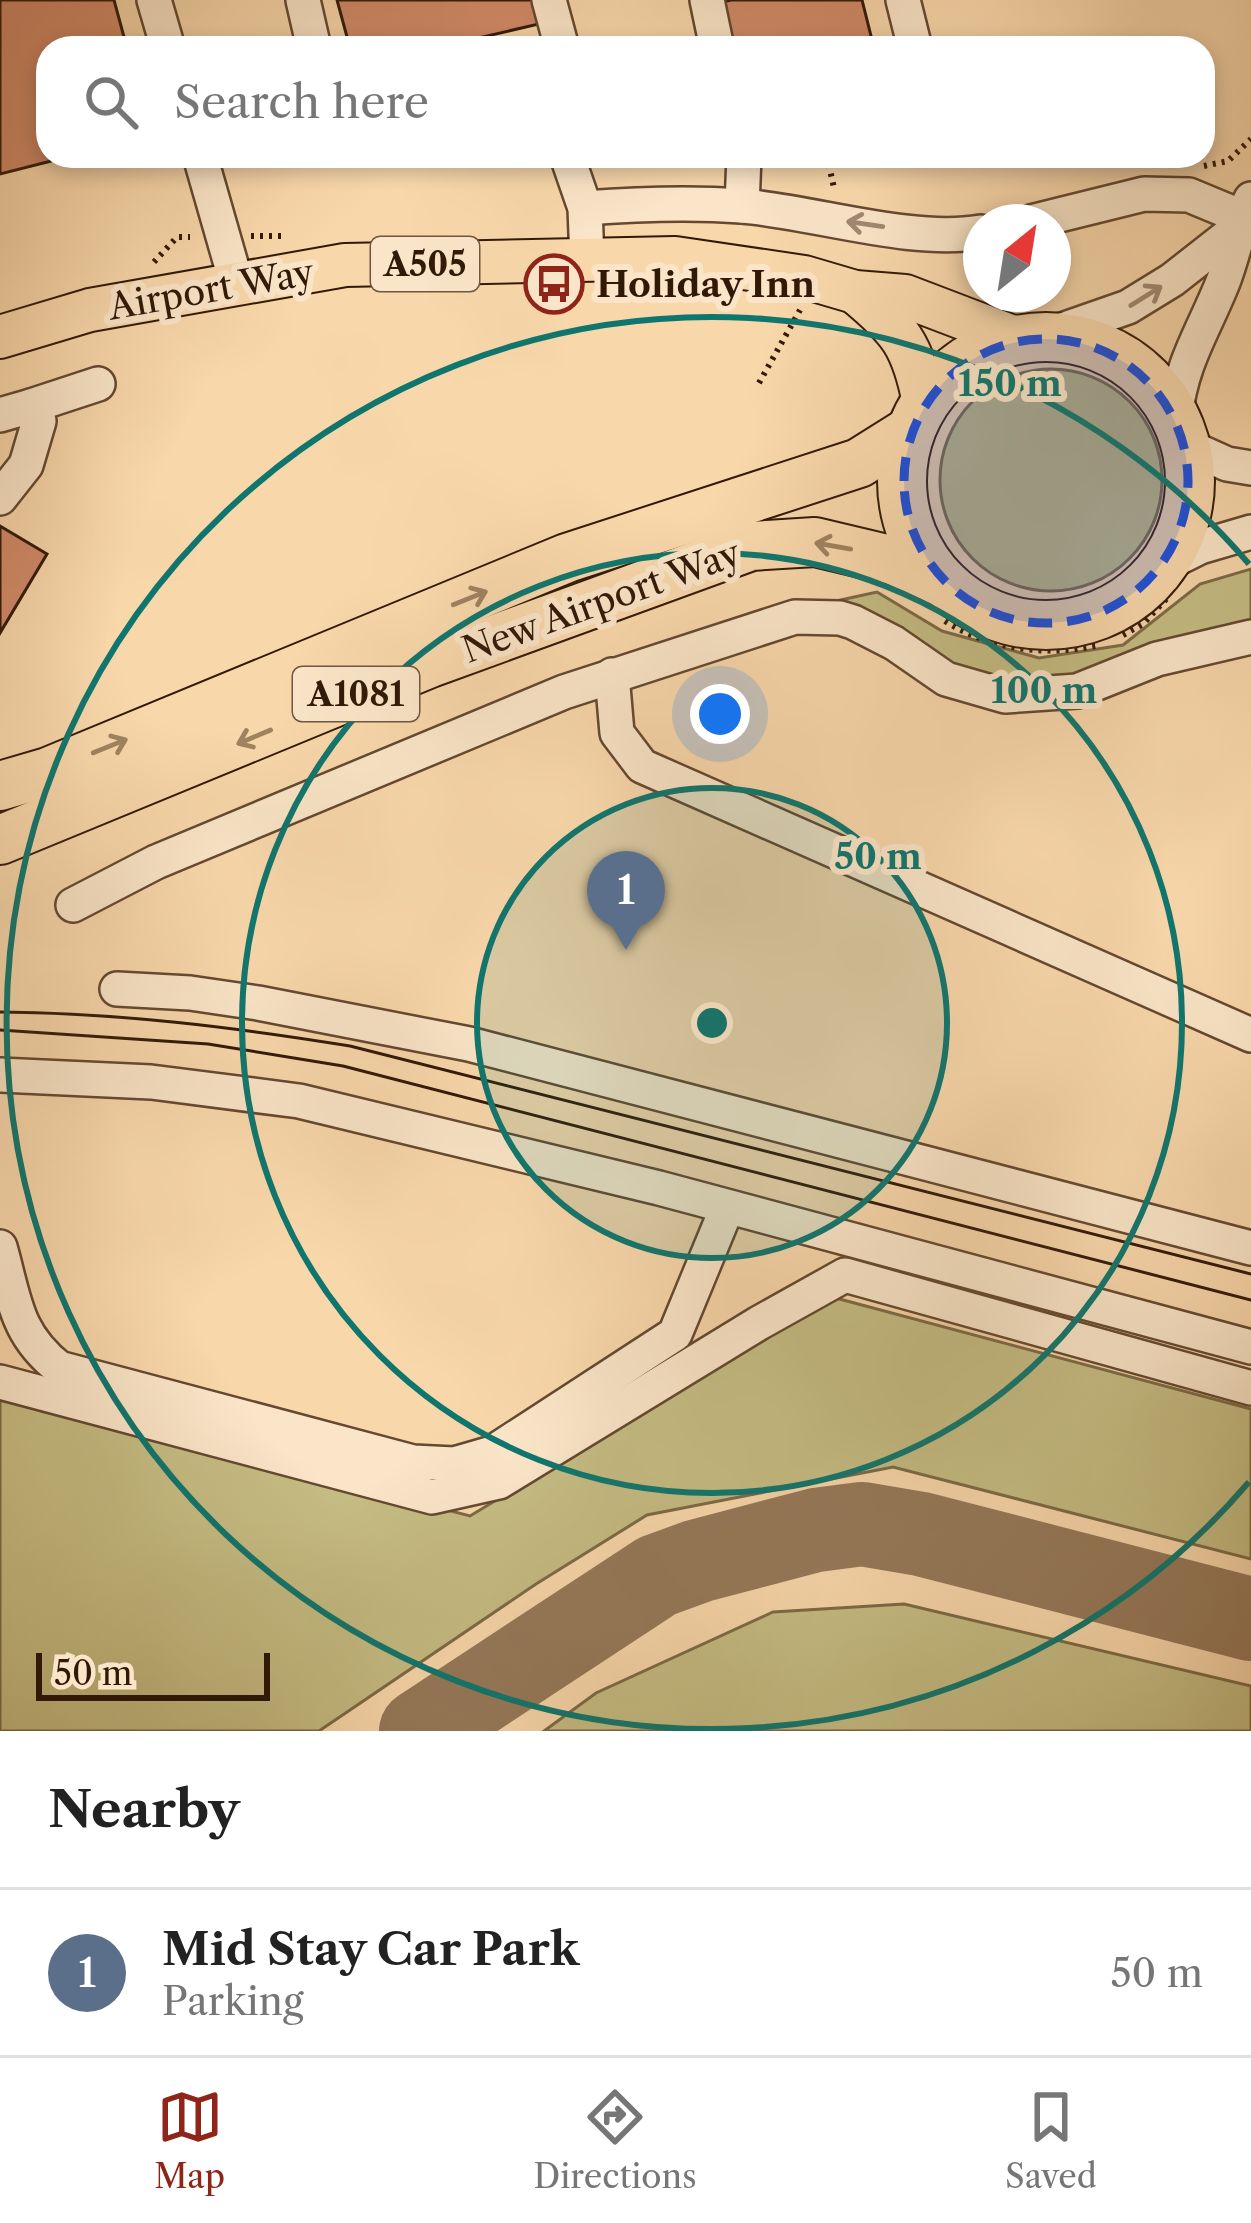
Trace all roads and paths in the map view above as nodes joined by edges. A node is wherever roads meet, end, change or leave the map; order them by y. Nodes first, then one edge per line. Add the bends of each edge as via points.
1 (154, 0) edge
2 (303, 0) edge
3 (549, 0) edge
4 (706, 0) edge
5 (903, 0) edge
6 (164, 36) edge
7 (311, 36) edge
8 (559, 36) edge
9 (714, 36) edge
10 (912, 36) edge
11 (203, 168) edge
12 (571, 168) edge
13 (744, 168) edge
14 (830, 168) edge
15 (836, 193) dead end
16 (742, 206) junction
17 (585, 208) junction
18 (1071, 212) edge
19 (1243, 215) edge
20 (963, 232) edge
21 (587, 260) junction
22 (237, 284) junction
23 (836, 286) junction
24 (0, 337) edge
25 (1030, 338) junction
26 (759, 383) dead end
27 (98, 384) dead end
28 (16, 411) edge
29 (917, 417) junction
30 (1180, 432) junction
31 (1251, 468) edge
32 (0, 498) edge
33 (1251, 532) edge
34 (1170, 577) junction
35 (943, 601) junction
36 (1251, 638) edge
37 (611, 675) junction
38 (0, 787) edge
39 (0, 840) edge
40 (73, 904) dead end
41 (118, 989) dead end
42 (1251, 1035) edge
43 (0, 1075) edge
44 (727, 1208) junction
45 (0, 1247) edge
46 (1251, 1248) edge
47 (1251, 1347) edge
48 (0, 1382) edge
49 (1251, 1388) edge

1 - 6 street
2 - 7 street
3 - 8 street
4 - 9 street
5 - 10 street
11 - 22 street
12 - 17 street
13 - 16 street
14 - 15 path
16 - 17 street
20 -> 16 street
17 - 21 street
18 - 19 street via 1144,194 1189,195
25 -> 19 street via 1128,307 1172,280
19 - 30 street via 1179,382
21 - 22 main road, Airport Way / A505 via 346,266
21 - 23 main road, Airport Way / A505 via 736,264
22 - 24 main road, Airport Way / A505 via 90,310
23 - 25 main road, Airport Way / A505 via 905,296
23 - 26 path
23 - 29 main road via 892,322 911,349
25 - 29 highway via 965,362
25 - 30 highway via 1082,342 1120,358 1161,395
27 - 28 street
28 - 32 street via 39,421 38,436
29 - 35 highway via 902,478 904,508
38 -> 29 highway, New Airport Way / A1081 via 567,558 859,463
30 - 31 street via 1227,464
30 - 34 highway via 1190,486
33 - 34 street via 1200,547
34 - 35 highway via 1067,623 1036,625
34 - 35 path via 1143,624 1075,651 993,644
35 -> 39 highway, New Airport Way / A1081 via 895,561 815,542 751,546 430,663
36 - 37 street via 1157,659 1077,692 1005,696 946,679 840,618 795,617
37 - 40 street via 175,854
37 - 42 street via 617,734 642,766
41 - 46 street via 258,1003 469,1045
43 - 44 street via 151,1082 298,1101
44 - 45 street via 675,1334 492,1453 454,1464 413,1462 59,1368 25,1333
44 - 47 street
48 - 49 street via 432,1497 499,1482 845,1276

